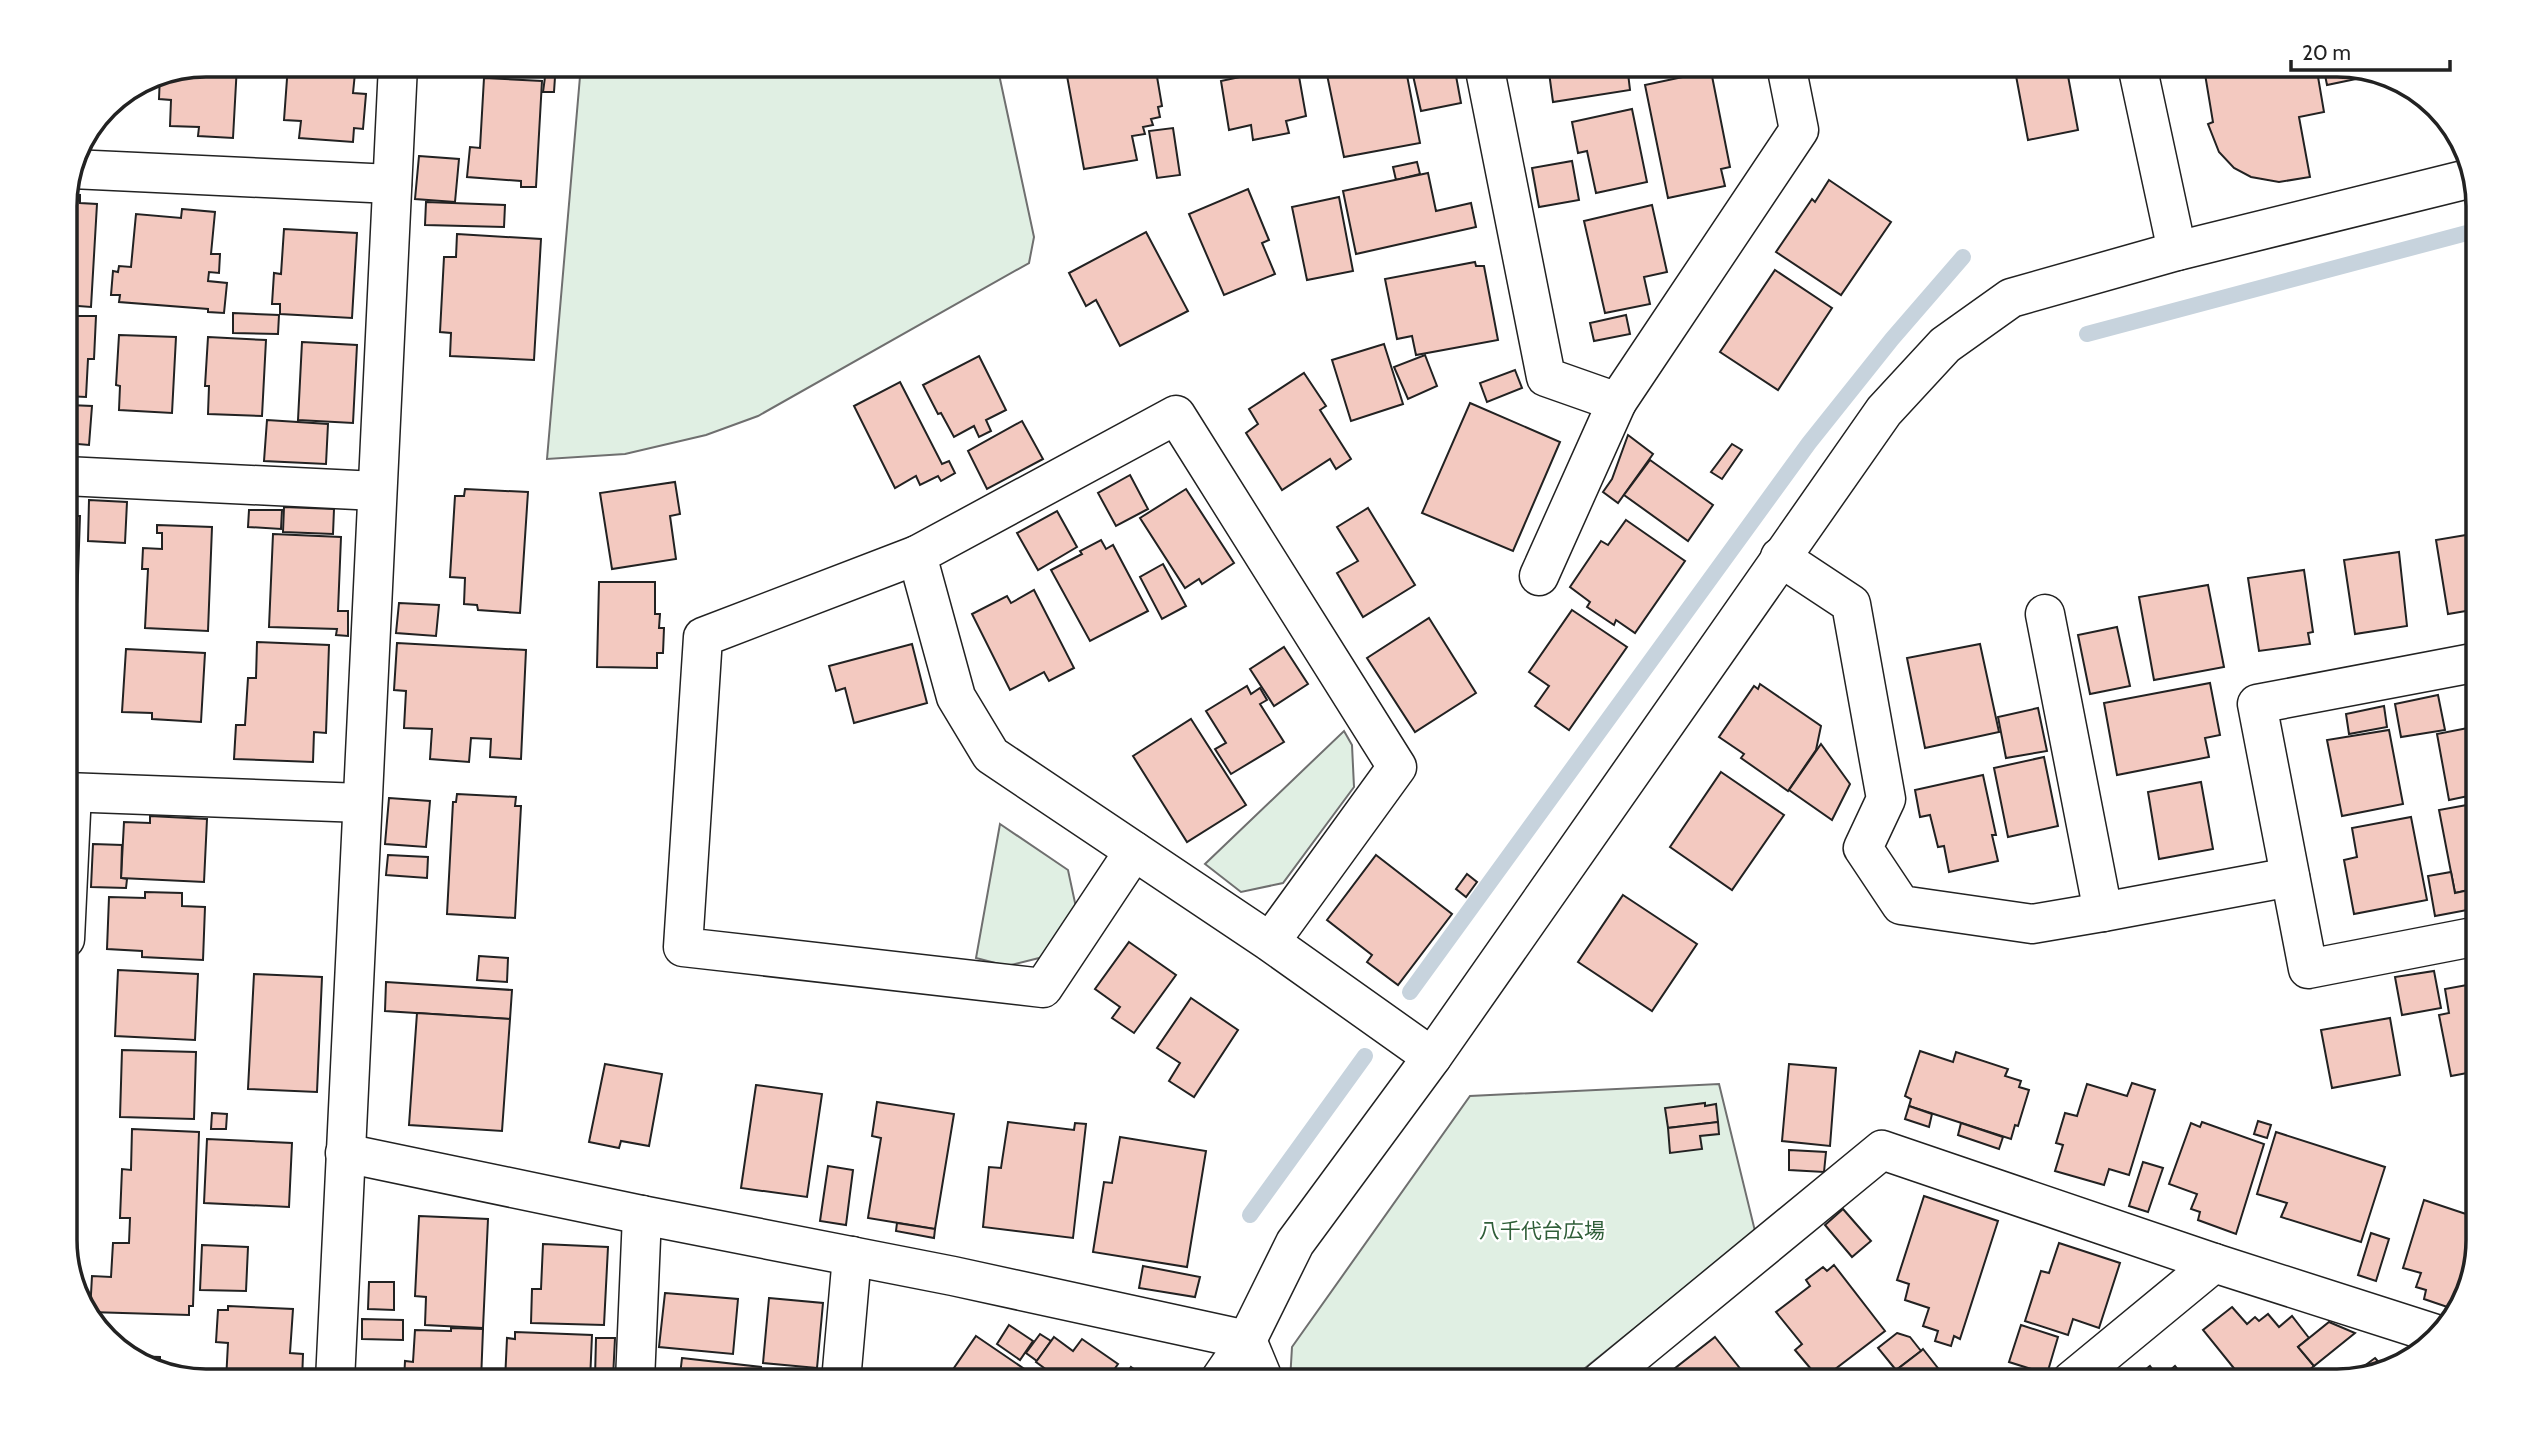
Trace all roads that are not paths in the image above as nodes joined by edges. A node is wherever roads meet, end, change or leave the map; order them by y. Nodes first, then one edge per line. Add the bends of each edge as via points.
1 (397, 77) edge
2 (1486, 77) edge
3 (1792, 77) edge
4 (2140, 77) edge
5 (82, 169) edge
6 (2463, 180) edge
7 (392, 184) junction
8 (2177, 251) junction
9 (1617, 402) junction
10 (77, 477) edge
11 (377, 491) junction
12 (917, 555) junction
13 (1780, 557) junction
14 (1539, 576) dead end
15 (2045, 614) dead end
16 (2466, 664) edge
17 (77, 792) edge
18 (362, 803) junction
19 (1134, 851) junction
20 (2290, 877) junction
21 (2103, 912) junction
22 (2466, 938) edge
23 (1270, 942) junction
24 (1432, 1057) junction
25 (345, 1153) junction
26 (642, 1215) junction
27 (852, 1256) junction
28 (2214, 1263) junction
29 (2428, 1331) edge
30 (1247, 1340) junction
31 (336, 1369) edge
32 (636, 1369) edge
33 (842, 1369) edge
34 (1227, 1369) edge
35 (1259, 1369) edge
36 (1616, 1369) edge
37 (2086, 1369) edge

1 - 7 street
2 - 9 street via 1546,377
3 - 9 street via 1799,130
4 - 8 street
5 - 7 street
6 - 8 street
7 - 11 street
8 - 13 street via 2011,298 1945,345 1884,411
9 - 14 street
10 - 11 street
11 - 18 street
12 - 19 street via 956,697 991,755
12 - 19 street via 703,637 683,947 1043,988
12 - 23 street via 1175,415 1397,768
13 - 21 street via 1851,604 1886,799 1863,848 1902,905 2032,924
13 - 24 street
15 - 21 street
16 - 20 street via 2257,704
17 - 18 street
18 - 25 street
19 - 23 street
20 - 21 street
20 - 22 street via 2308,969
23 - 24 street
24 - 30 street via 1295,1243
25 - 26 street
25 - 31 street
26 - 27 street
26 - 32 street
27 - 30 street
27 - 33 street
28 - 29 street
28 - 36 street via 1882,1150
28 - 37 street
30 - 34 street
30 - 35 street

